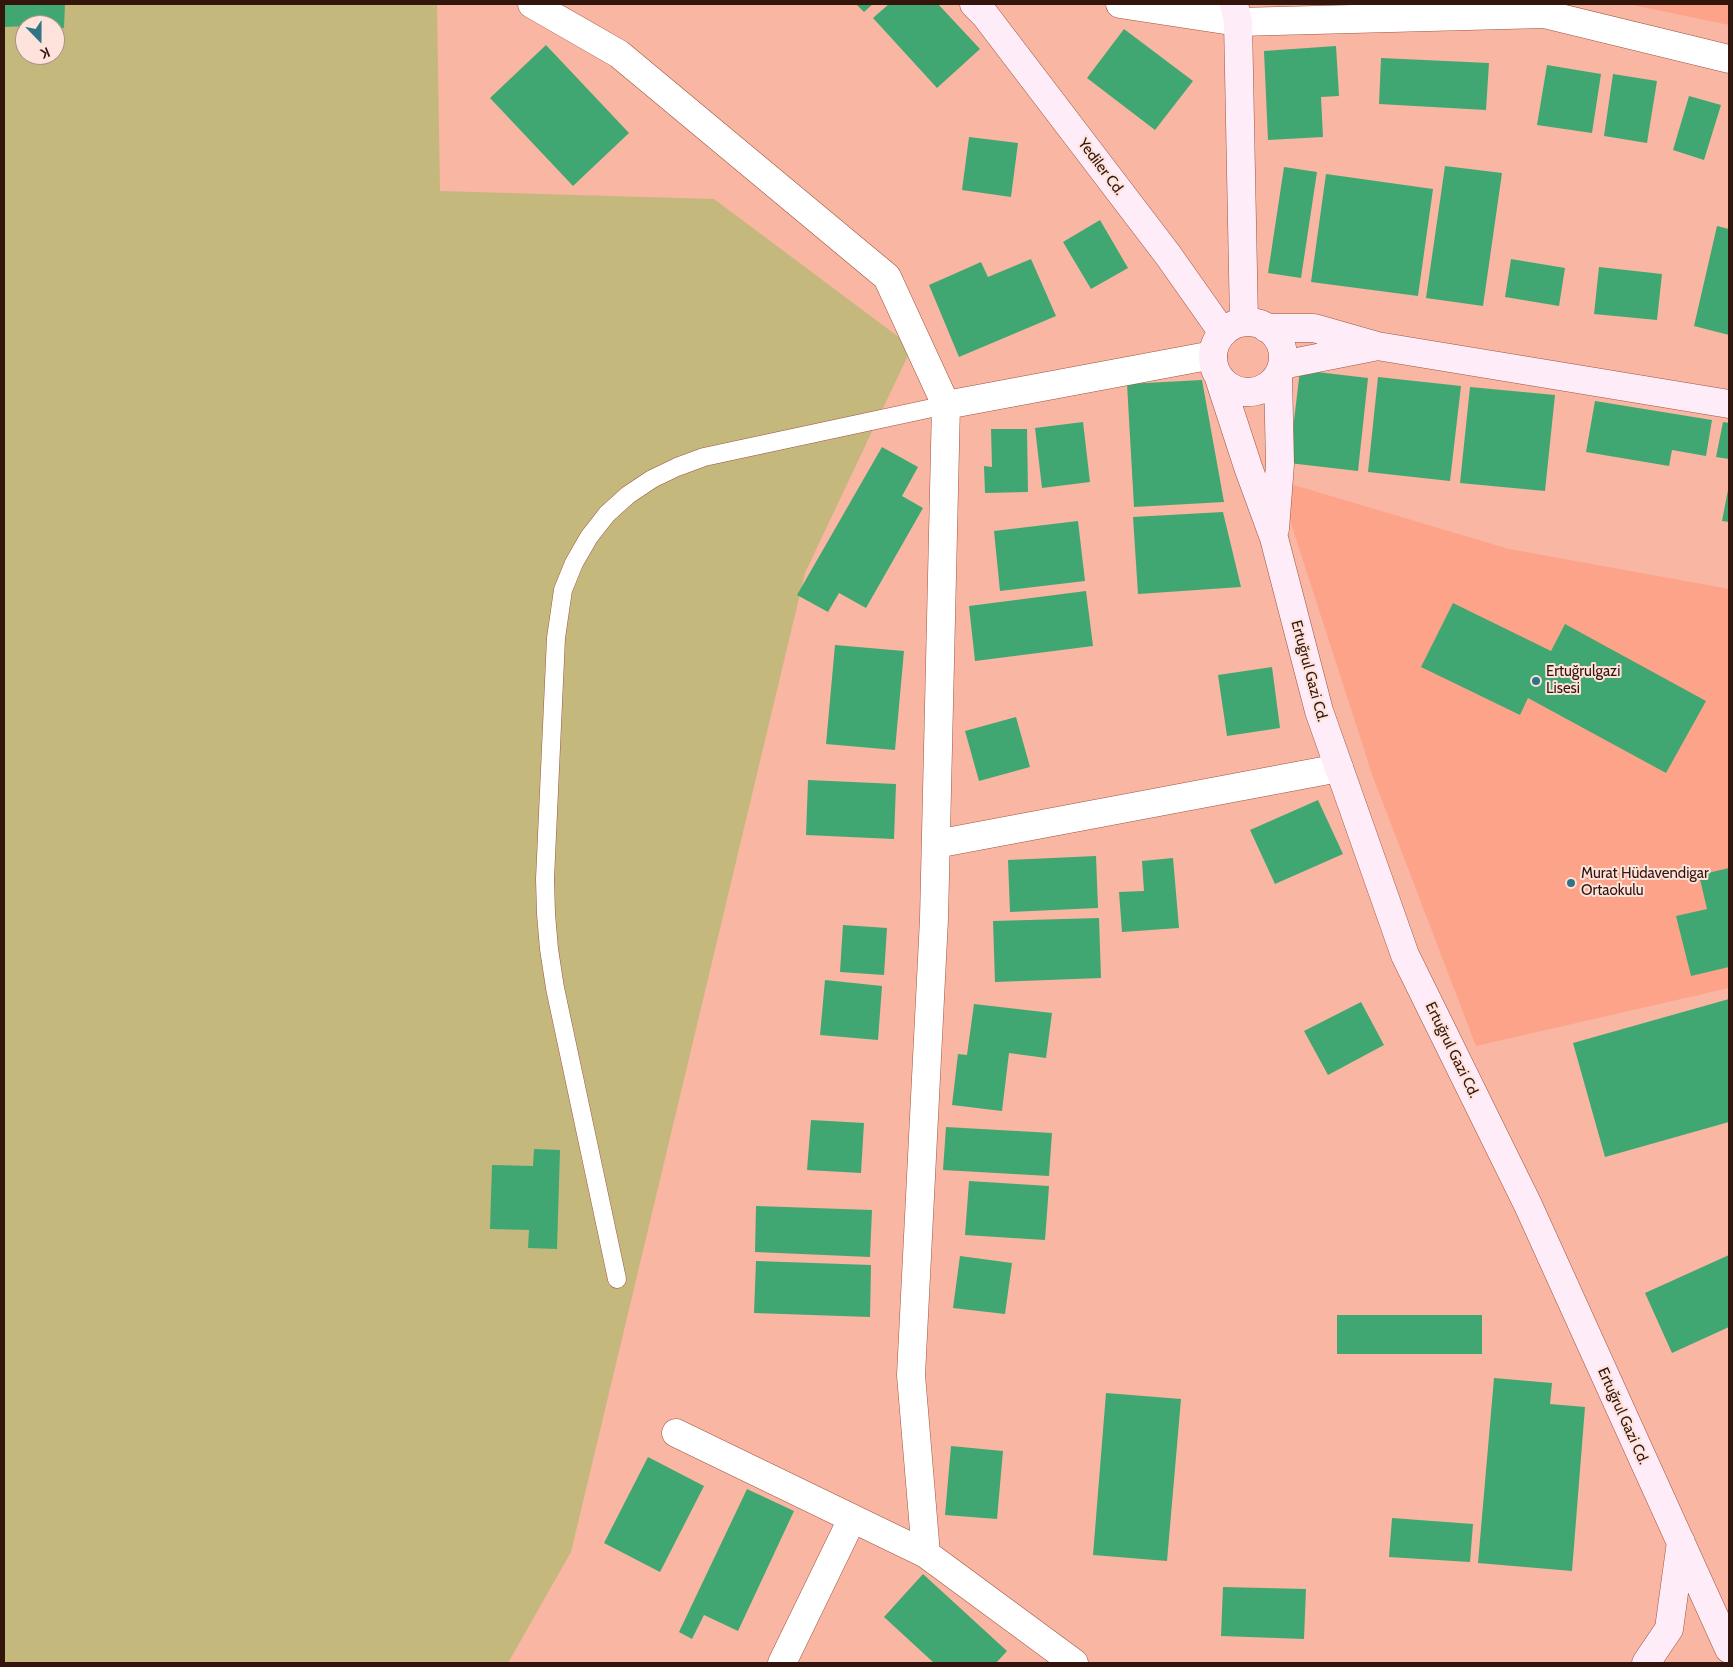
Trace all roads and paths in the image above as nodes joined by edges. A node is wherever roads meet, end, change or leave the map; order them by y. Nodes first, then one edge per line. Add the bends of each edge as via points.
1 (532, 4) edge
2 (974, 4) edge
3 (1120, 4) edge
4 (1544, 9) edge
5 (1236, 13) edge
6 (1729, 59) edge
7 (1233, 343) junction
8 (1377, 346) junction
9 (1280, 370) junction
10 (1729, 404) edge
11 (946, 405) junction
12 (1274, 538) junction
13 (1339, 768) junction
14 (936, 844) junction
15 (617, 1279) dead end
16 (676, 1433) dead end
17 (852, 1518) junction
18 (1680, 1542) junction
19 (926, 1554) junction
20 (1729, 1649) edge
21 (782, 1663) edge
22 (1074, 1663) edge
23 (1646, 1663) edge

1 - 11 street via 619,54 887,277
2 - 7 street, Yediler Cd.
3 - 5 street
4 - 5 street
4 - 6 street
5 - 7 street
7 - 8 street via 1314,328
7 - 9 street via 1275,334 1283,354
7 - 9 street via 1228,386 1251,392 1262,389
7 - 11 street
7 - 12 street via 1248,467
8 - 9 street
8 - 10 street
9 - 12 street via 1280,464
11 - 14 street
11 - 15 lane via 704,457 652,479 628,495 589,537 563,590 556,638 546,914 555,988
12 - 13 street, Ertuğrul Gazi Cd. via 1319,711
13 - 14 street
13 - 18 street, Ertuğrul Gazi Cd. via 1405,955 1528,1205
14 - 19 street via 911,1375
16 - 17 street
17 - 19 street
17 - 21 street
18 - 20 street, Ertuğrul Gazi Cd.
18 - 23 street via 1669,1629
19 - 22 street

